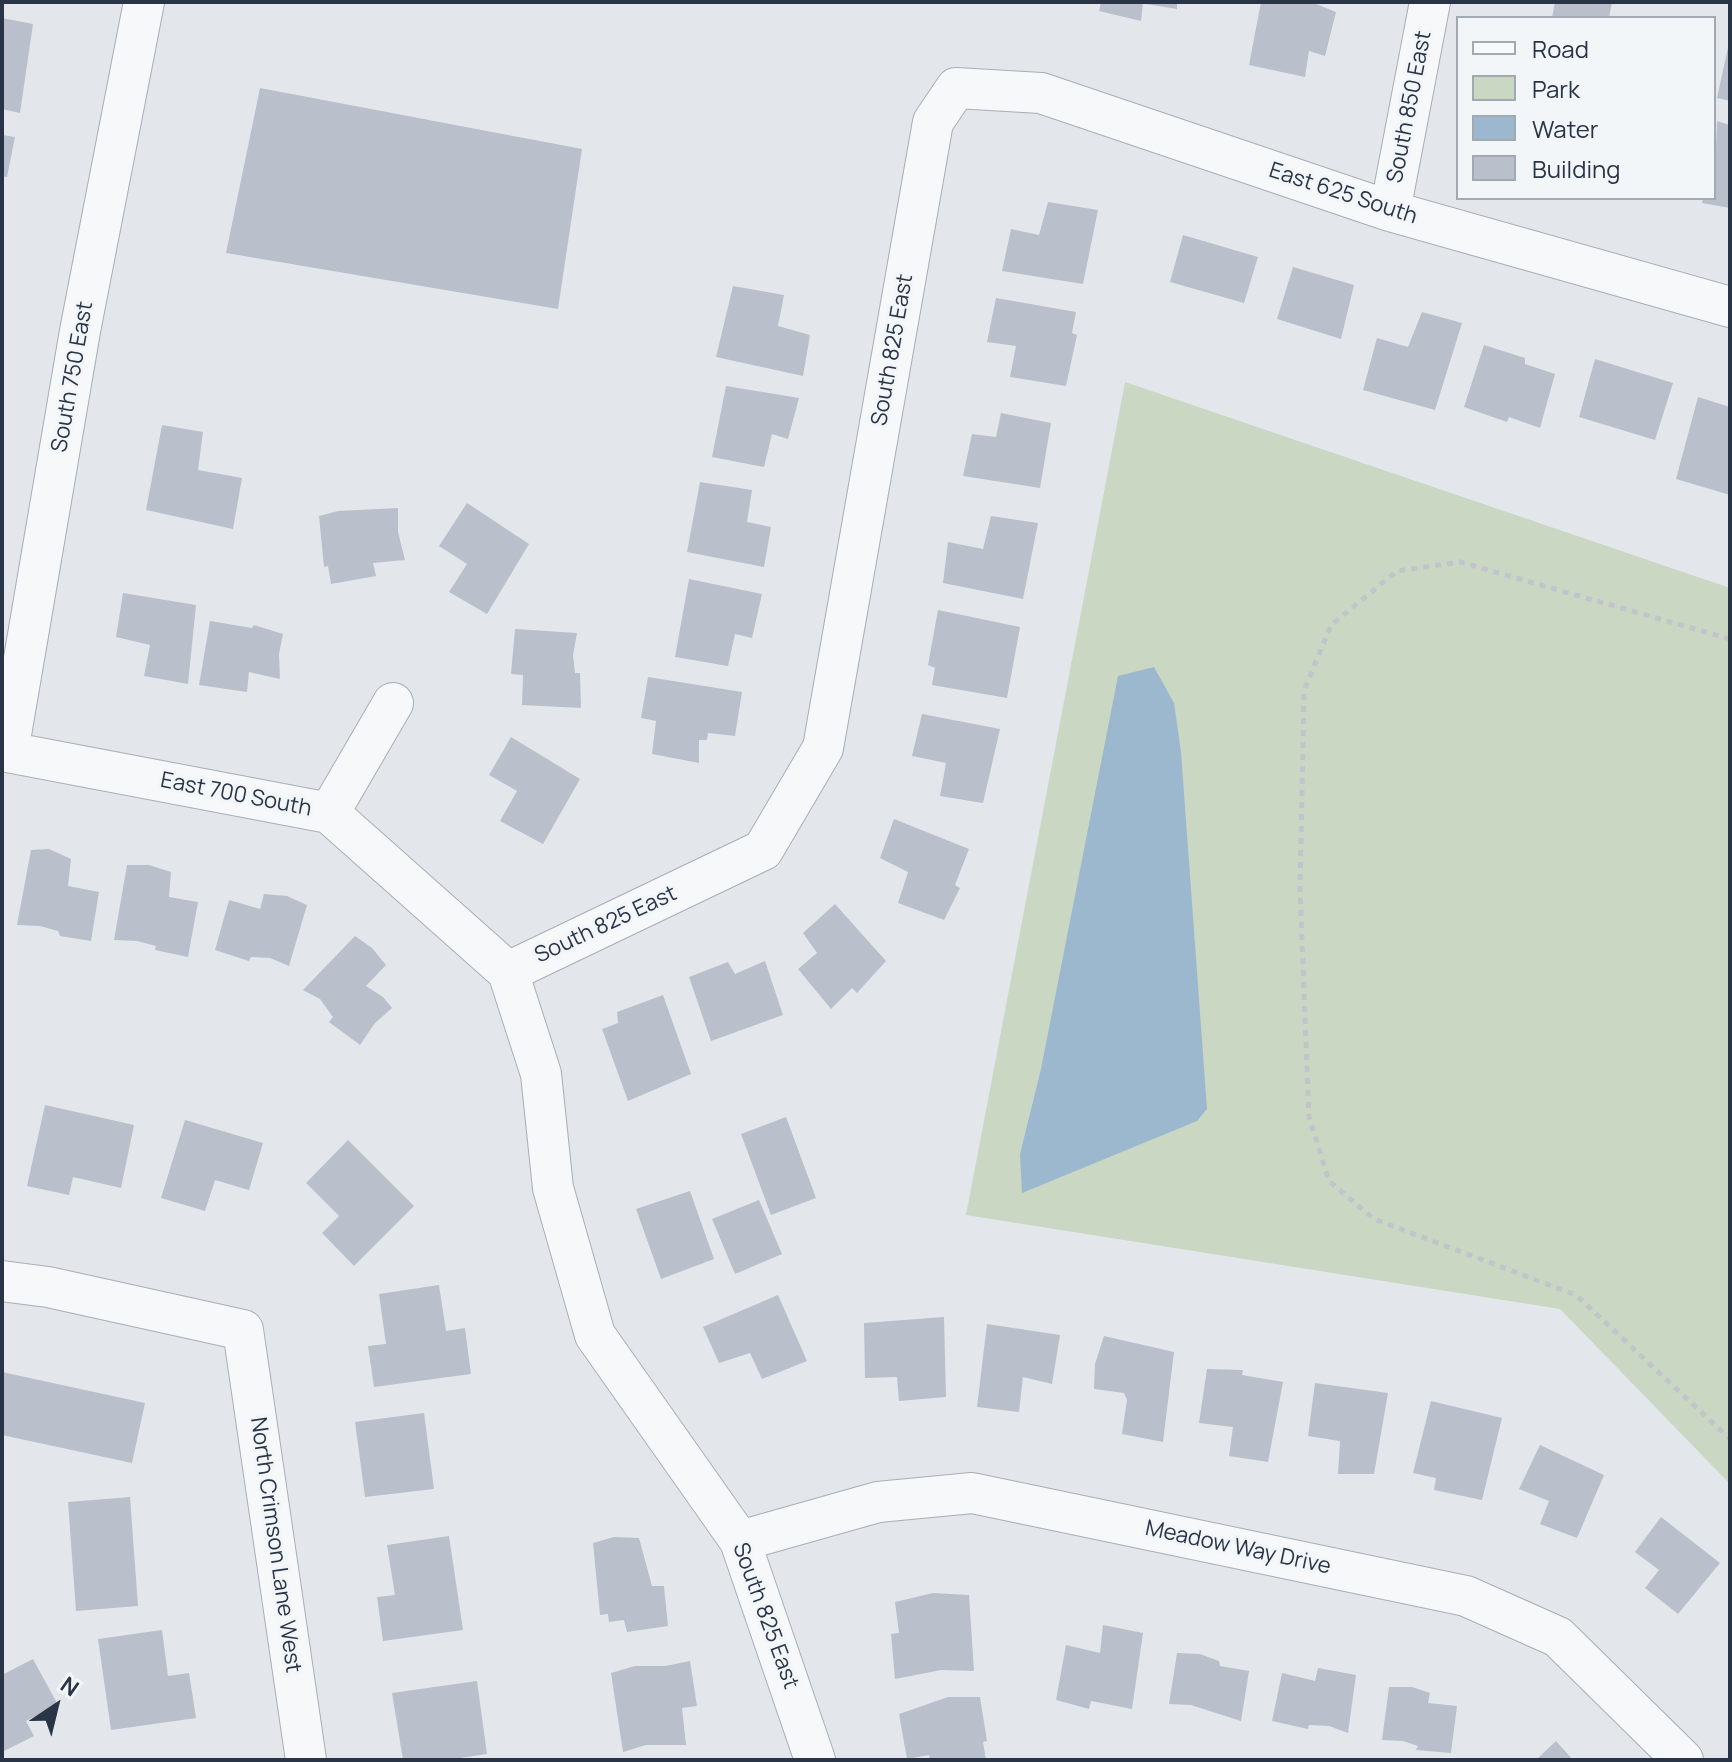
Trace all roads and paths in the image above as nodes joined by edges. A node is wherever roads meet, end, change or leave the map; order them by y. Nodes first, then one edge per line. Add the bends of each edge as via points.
1 (144, 2) edge
2 (1430, 2) edge
3 (956, 88) joint
4 (1390, 211) junction
5 (1730, 307) edge
6 (1730, 639) edge
7 (393, 703) dead end
8 (5, 752) edge
9 (329, 813) junction
10 (508, 972) junction
11 (2, 1281) edge
12 (1730, 1439) edge
13 (740, 1541) junction
14 (306, 1760) edge
15 (815, 1760) edge
16 (1683, 1760) edge

1 - 8 street, South 750 East
2 - 4 street, South 850 East
3 - 4 street, East 625 South via 1041,93
3 - 10 street, South 825 East via 933,122 823,748 763,850
4 - 5 street, East 625 South
6 - 12 path via 1460,562 1397,571 1331,625 1304,691 1300,890 1309,1117 1329,1181 1374,1219 1576,1295
7 - 9 street
8 - 9 street, East 700 South
9 - 10 street, East 700 South
10 - 13 street, South 825 East via 541,1074 553,1188 595,1335
11 - 14 street, North Crimson Lane West via 243,1330
13 - 15 street, South 825 East
13 - 16 street, Meadow Way Drive via 878,1502 972,1493 1466,1596 1558,1637

